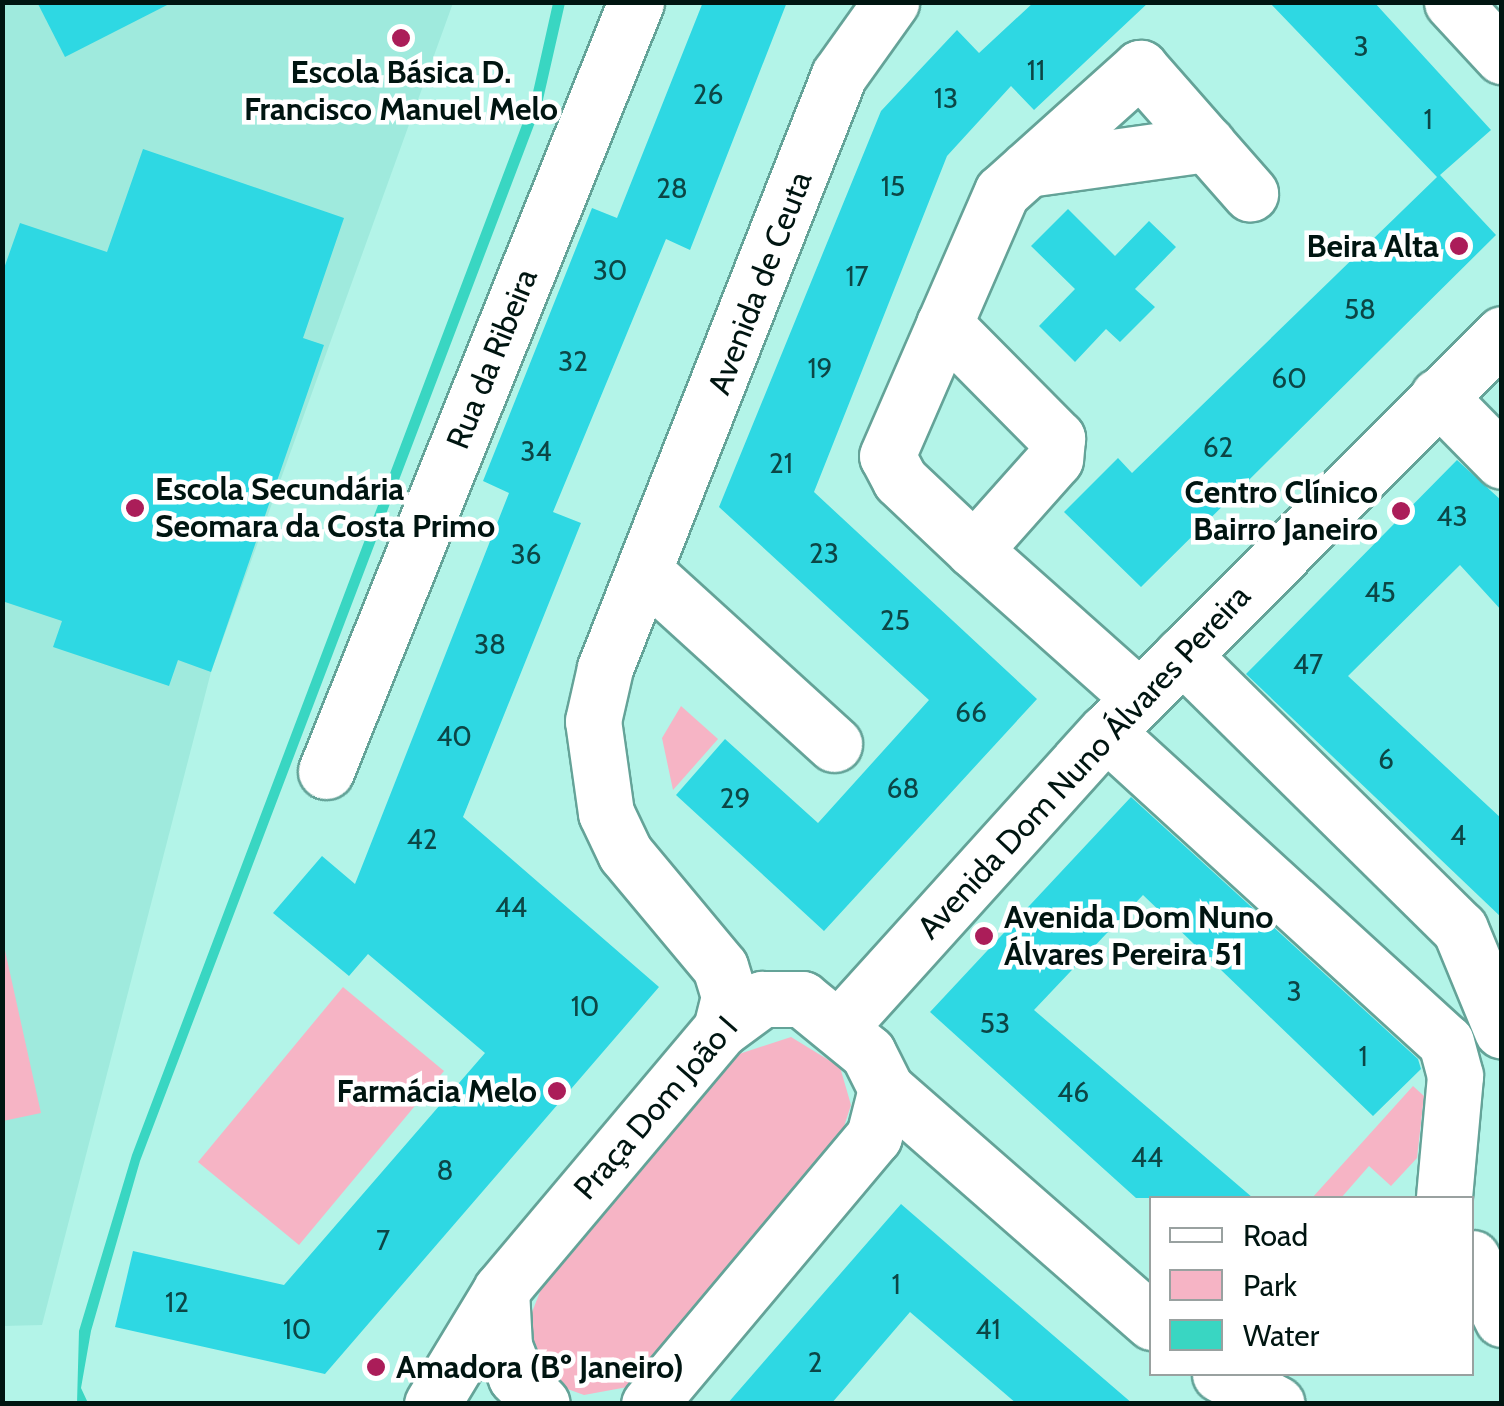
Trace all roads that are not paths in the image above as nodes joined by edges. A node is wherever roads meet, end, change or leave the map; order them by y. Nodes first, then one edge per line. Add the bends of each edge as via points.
1 (636, 2) edge
2 (891, 2) edge
3 (1452, 2) edge
4 (1502, 56) edge
5 (1207, 144) junction
6 (1028, 169) junction
7 (1250, 194) dead end
8 (944, 324) junction
9 (1502, 334) edge
10 (1438, 396) junction
11 (1502, 461) edge
12 (974, 550) junction
13 (644, 572) junction
14 (1182, 655) junction
15 (1123, 715) junction
16 (834, 744) dead end
17 (326, 771) dead end
18 (1482, 975) junction
19 (1422, 1011) junction
20 (841, 1025) junction
21 (720, 1029) junction
22 (1502, 1031) edge
23 (886, 1090) junction
24 (1444, 1196) edge
25 (501, 1290) junction
26 (1149, 1319) edge
27 (1198, 1376) edge
28 (1224, 1376) edge
29 (432, 1404) edge
30 (542, 1404) edge
31 (649, 1404) edge
32 (1196, 1404) edge
33 (1277, 1404) edge

1 - 17 street, Rua da Ribeira
2 - 13 street, Avenida de Ceuta via 839,75
3 - 4 street
5 - 6 street
5 - 6 street via 1140,68
5 - 7 street
6 - 8 street via 1002,192
8 - 12 street via 887,456 900,480
8 - 12 street via 1057,438 1055,460
9 - 10 street, Avenida Dom Nuno Álvares Pereira
10 - 11 street
10 - 14 street, Avenida Dom Nuno Álvares Pereira
12 - 15 street
13 - 16 street
13 - 21 street, Avenida de Ceuta via 605,668 594,721 596,769 626,853 720,968 729,996
14 - 15 street, Avenida Dom Nuno Álvares Pereira
14 - 18 street via 1460,929
15 - 19 street
15 - 20 street, Avenida Dom Nuno Álvares Pereira
18 - 19 street
18 - 22 street
19 - 24 street via 1446,1042 1456,1076
20 - 21 street, Praça Dom João I via 783,997 744,1008
20 - 23 street, Praça Dom João I
21 - 25 street, Praça Dom João I
23 - 26 street, Praça Dom João I
23 - 31 street via 874,1136 853,1164
25 - 29 street, Praça Dom João I
25 - 30 street via 504,1346 516,1377
27 - 32 street
28 - 33 street

